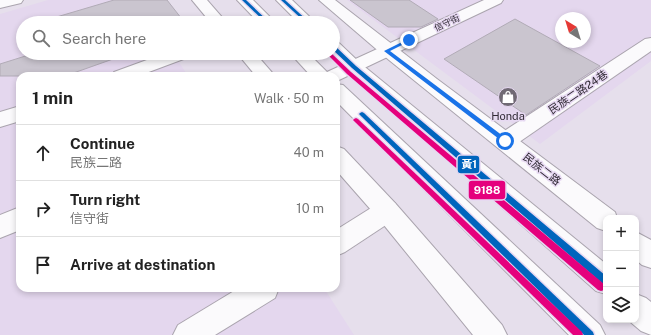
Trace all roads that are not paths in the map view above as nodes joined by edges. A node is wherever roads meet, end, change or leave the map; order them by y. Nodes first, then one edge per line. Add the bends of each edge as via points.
1 (16, 0) edge
2 (199, 0) edge
3 (244, 0) edge
4 (283, 0) edge
5 (326, 0) edge
6 (496, 0) edge
7 (0, 4) edge
8 (213, 16) edge
9 (261, 16) edge
10 (300, 16) edge
11 (651, 43) edge
12 (387, 51) junction
13 (340, 54) edge
14 (164, 60) edge
15 (252, 60) edge
16 (305, 60) edge
17 (354, 67) junction
18 (131, 72) edge
19 (263, 72) edge
20 (318, 72) edge
21 (340, 73) edge
22 (340, 94) edge
23 (16, 114) edge
24 (0, 120) edge
25 (505, 141) junction
26 (340, 159) edge
27 (387, 211) junction
28 (603, 218) edge
29 (16, 220) edge
30 (0, 227) edge
31 (340, 241) edge
32 (639, 246) edge
33 (651, 256) edge
34 (603, 278) edge
35 (258, 292) edge
36 (639, 311) edge
37 (651, 321) edge
38 (188, 335) edge
39 (492, 335) edge
40 (590, 335) edge

1 - 7 street
2 - 8 street
3 - 9 street
4 - 10 street
5 - 12 street, 民族二路
6 - 12 street, 信守街
11 - 25 street, 民族二路24巷
12 - 17 street, 信守街
12 - 25 street, 民族二路
13 - 17 street
14 - 18 street
15 - 19 street
16 - 20 street
17 - 21 street, 信守街
17 - 34 street
22 - 40 street
23 - 24 street
25 - 28 street, 民族二路
26 - 27 street
27 - 31 street
27 - 39 street
29 - 30 street
32 - 33 street
35 - 38 street
36 - 37 street

